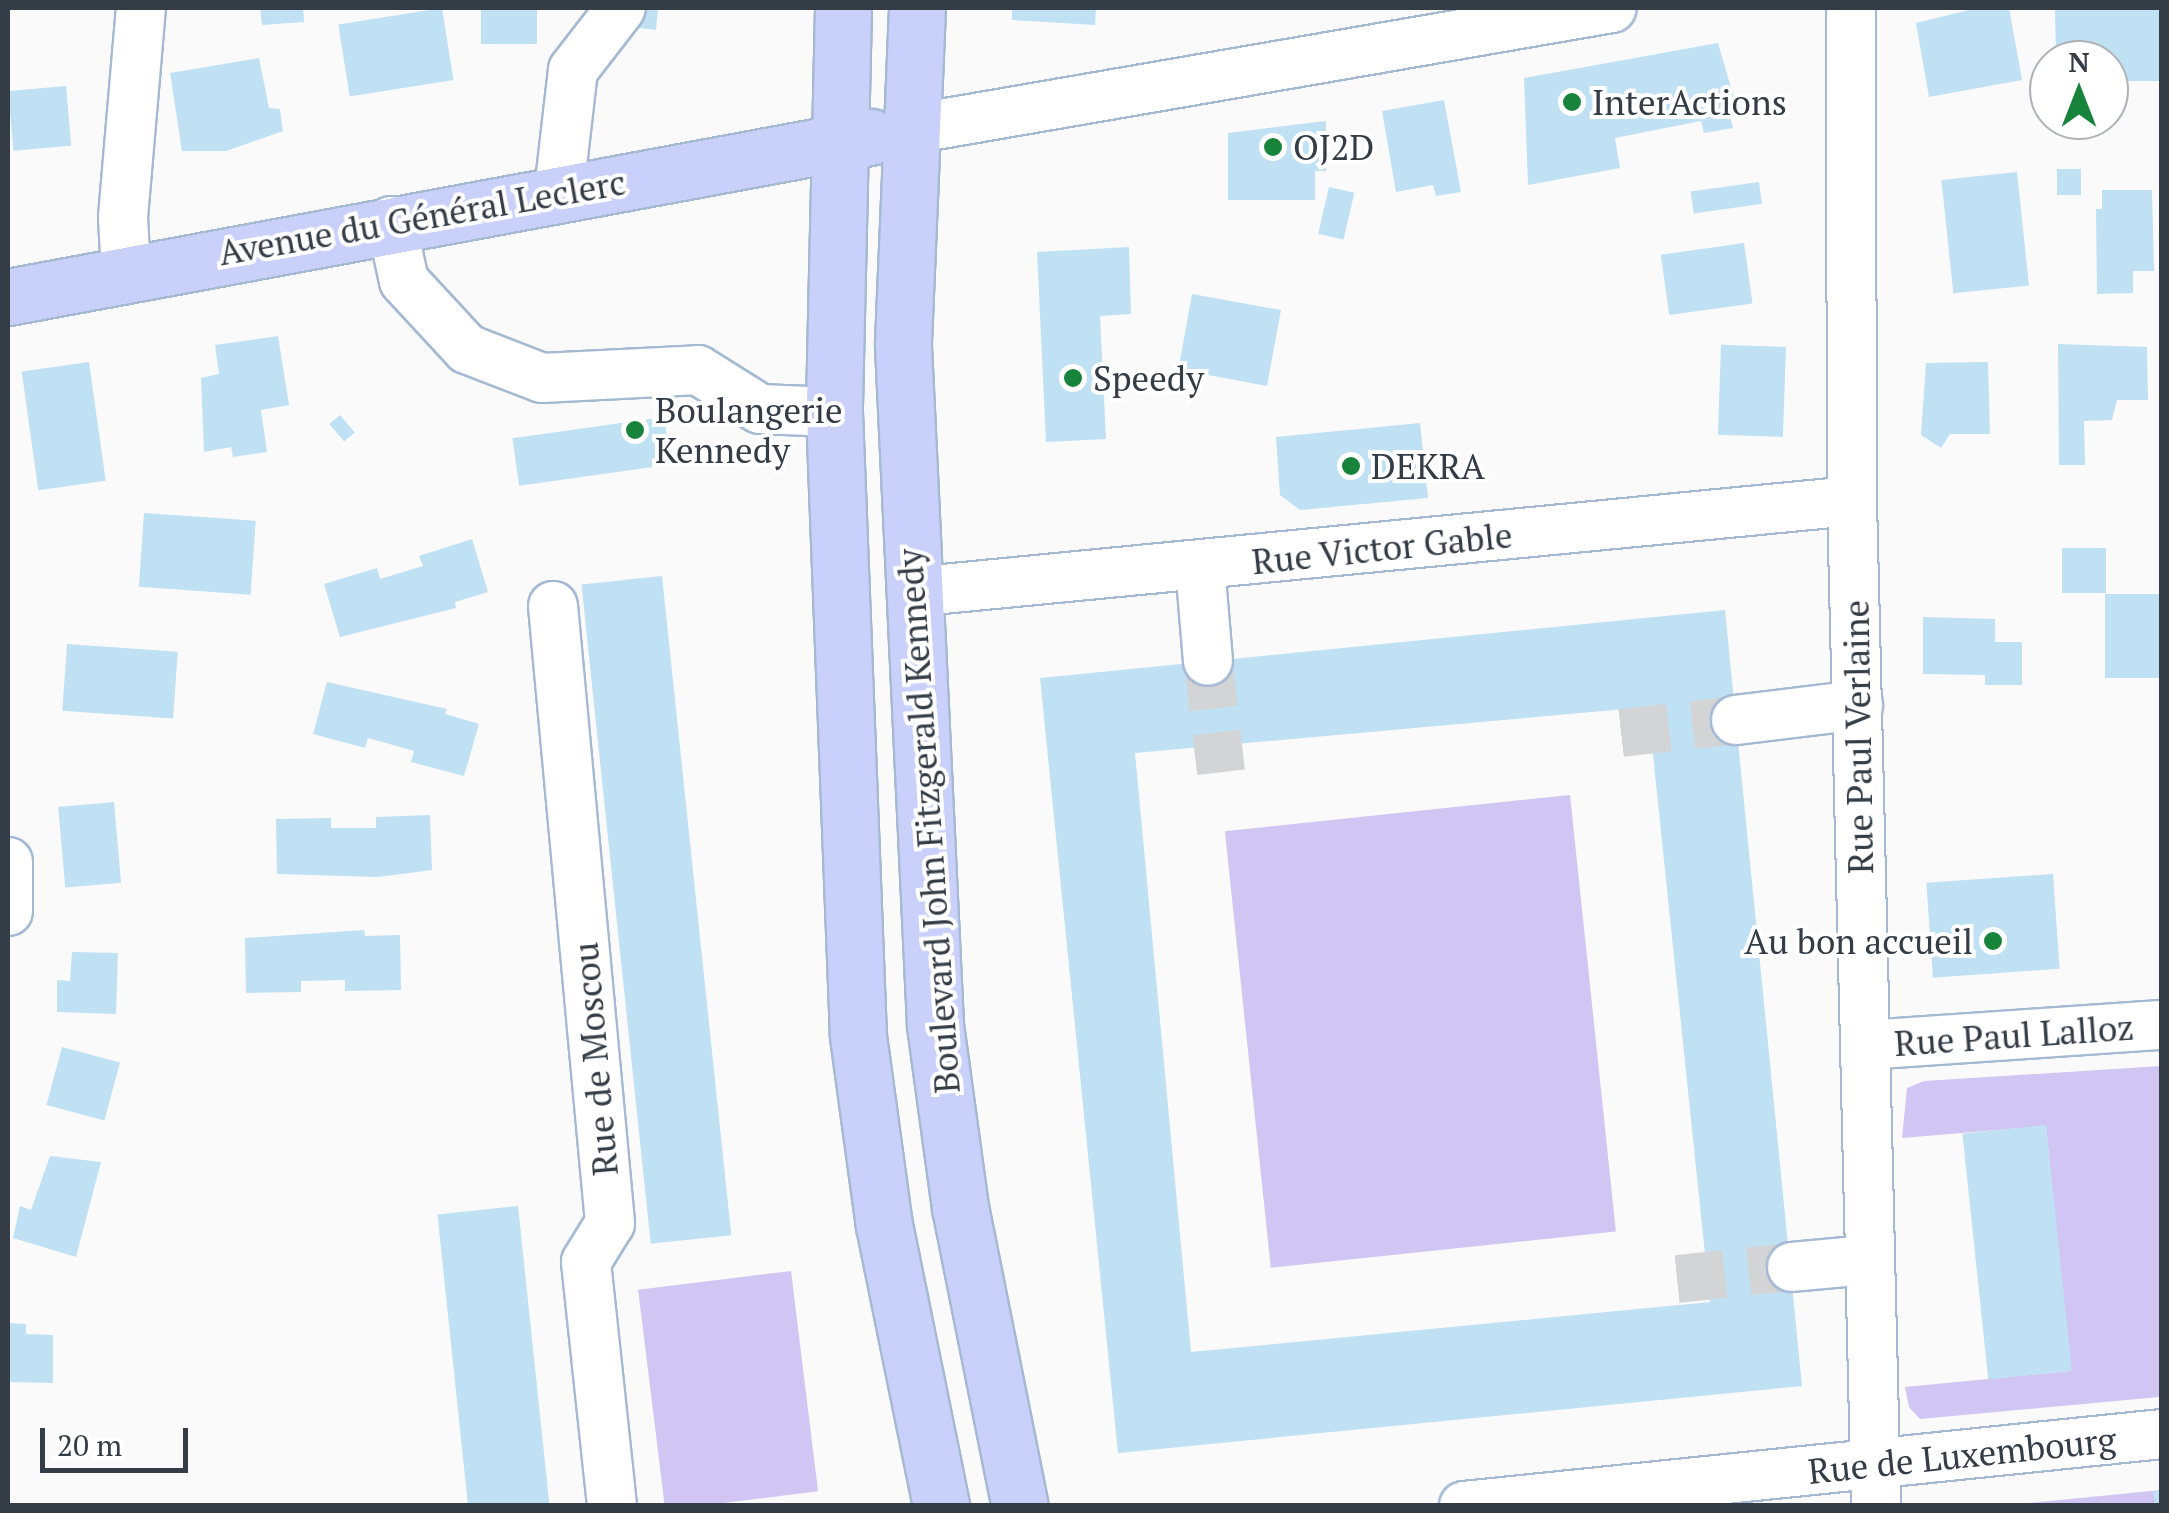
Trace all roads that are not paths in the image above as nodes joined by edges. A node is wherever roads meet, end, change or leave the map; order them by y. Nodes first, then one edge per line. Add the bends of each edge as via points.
1 (142, 8) edge
2 (621, 8) edge
3 (843, 8) edge
4 (917, 8) edge
5 (1612, 8) edge
6 (1851, 8) edge
7 (912, 129) junction
8 (838, 142) junction
9 (560, 191) junction
10 (391, 221) junction
11 (126, 273) junction
12 (8, 297) edge
13 (834, 412) junction
14 (1852, 501) junction
15 (1200, 566) junction
16 (912, 592) junction
17 (553, 606) dead end
18 (1208, 661) tunnel mouth
19 (1858, 704) junction
20 (1736, 720) tunnel mouth
21 (2162, 1025) edge
22 (1866, 1045) junction
23 (1868, 1260) junction
24 (1792, 1267) tunnel mouth
25 (2162, 1434) edge
26 (1874, 1486) edge
27 (612, 1506) edge
28 (941, 1506) edge
29 (1020, 1506) edge
30 (1464, 1506) edge

1 - 11 street via 122,217
2 - 9 street via 574,70
3 - 8 main road, Boulevard John Fitzgerald Kennedy
4 - 7 main road, Boulevard John Fitzgerald Kennedy
5 - 7 street
6 - 14 street, Rue Paul Verlaine
7 - 8 main road, Avenue du Général Leclerc
7 - 16 main road, Boulevard John Fitzgerald Kennedy via 903,346
8 - 9 main road, Avenue du Général Leclerc
8 - 13 main road, Boulevard John Fitzgerald Kennedy
9 - 10 main road, Avenue du Général Leclerc
10 - 11 main road, Avenue du Général Leclerc
10 - 13 street via 404,281 467,349 542,378 698,370 760,410
11 - 12 main road, Avenue du Général Leclerc
13 - 28 main road, Boulevard John Fitzgerald Kennedy via 858,1036 884,1225
14 - 15 street, Rue Victor Gable
14 - 19 street, Rue Paul Verlaine
15 - 16 street, Rue Victor Gable
15 - 18 street
16 - 29 main road, Boulevard John Fitzgerald Kennedy via 936,1025 960,1207
17 - 27 street, Rue de Moscou via 610,1223 586,1262
19 - 20 street
19 - 22 street, Rue Paul Verlaine
21 - 22 street, Rue Paul Lalloz
22 - 23 street, Rue Paul Verlaine
23 - 24 street
23 - 26 street, Rue Paul Verlaine
25 - 26 street, Rue de Luxembourg
26 - 30 street, Rue de Luxembourg

